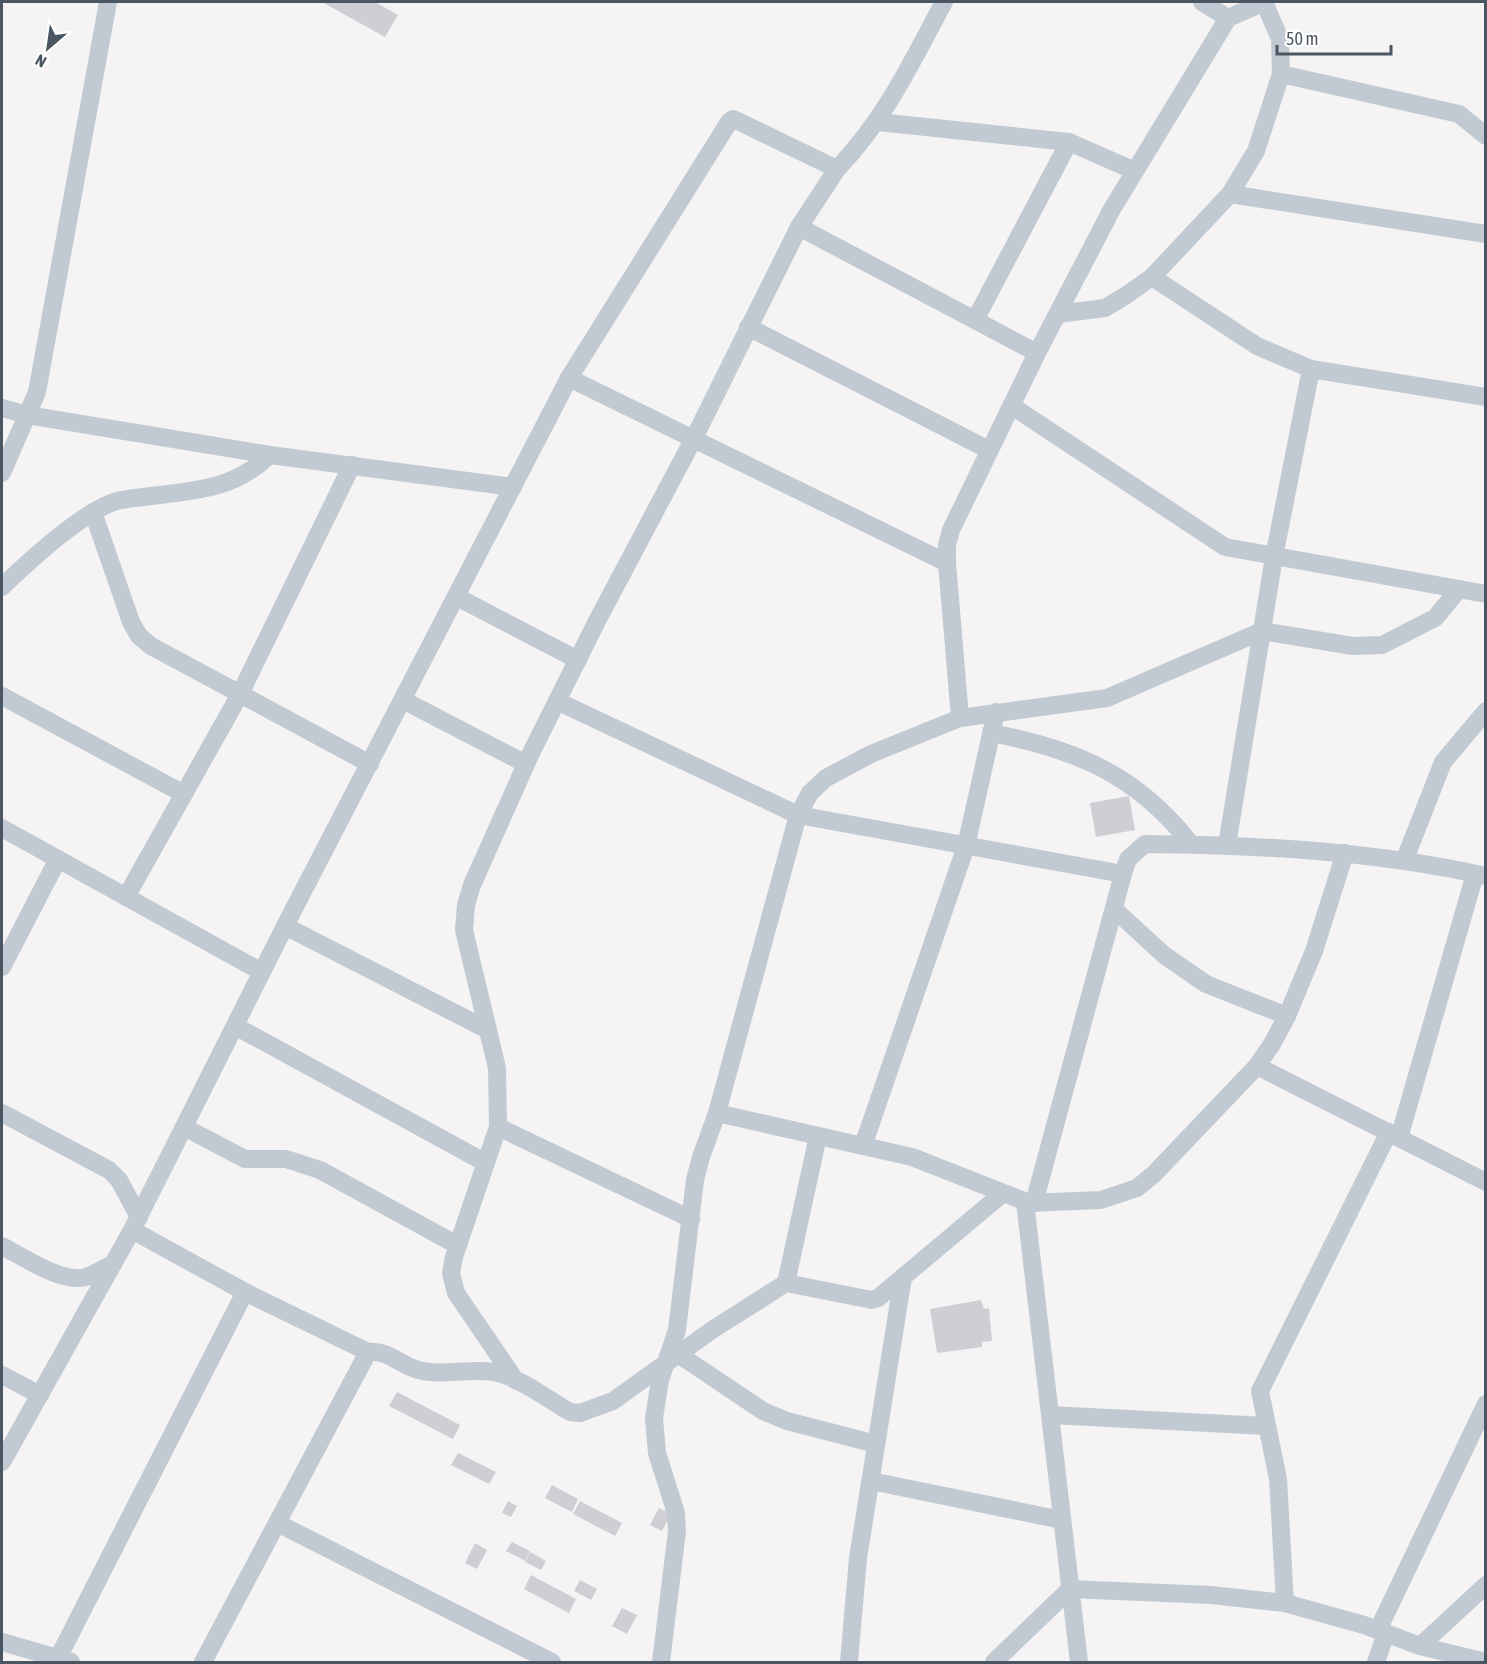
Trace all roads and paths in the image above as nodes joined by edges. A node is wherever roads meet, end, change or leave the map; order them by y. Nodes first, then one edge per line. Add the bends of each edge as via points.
1 (108, 2) edge
2 (944, 2) edge
3 (1202, 2) edge
4 (1264, 2) edge
5 (1228, 18) junction
6 (1281, 74) junction
7 (878, 122) junction
8 (1485, 136) edge
9 (1069, 142) junction
10 (837, 169) junction
11 (1135, 171) junction
12 (1230, 194) junction
13 (799, 227) junction
14 (1485, 234) edge
15 (1152, 277) junction
16 (1058, 314) junction
17 (975, 320) junction
18 (748, 327) junction
19 (1037, 354) junction
20 (1311, 369) junction
21 (569, 378) junction
22 (1485, 397) edge
23 (1012, 406) junction
24 (2, 408) edge
25 (27, 415) junction
26 (694, 438) junction
27 (989, 450) junction
28 (270, 455) junction
29 (352, 465) junction
30 (2, 473) edge
31 (513, 487) junction
32 (93, 512) junction
33 (1274, 557) junction
34 (947, 563) junction
35 (2, 587) edge
36 (1459, 589) junction
37 (1485, 594) edge
38 (458, 597) junction
39 (1262, 631) junction
40 (578, 660) junction
41 (240, 694) junction
42 (2, 696) edge
43 (403, 700) junction
44 (557, 701) junction
45 (1485, 711) edge
46 (996, 712) junction
47 (960, 718) junction
48 (992, 733) junction
49 (370, 764) junction
50 (526, 764) junction
51 (184, 794) junction
52 (798, 815) junction
53 (2, 828) edge
54 (1191, 844) junction
55 (1227, 845) junction
56 (966, 846) junction
57 (1345, 853) junction
58 (58, 859) junction
59 (1405, 859) junction
60 (1124, 874) junction
61 (1480, 875) edge
62 (126, 897) junction
63 (1114, 909) junction
64 (285, 926) junction
65 (2, 967) edge
66 (262, 972) junction
67 (1287, 1016) junction
68 (235, 1026) junction
69 (488, 1030) junction
70 (1257, 1066) junction
71 (2, 1113) edge
72 (717, 1113) junction
73 (184, 1127) junction
74 (498, 1127) junction
75 (1394, 1135) junction
76 (818, 1136) junction
77 (863, 1146) junction
78 (486, 1163) junction
79 (1485, 1182) edge
80 (1002, 1194) junction
81 (1029, 1203) junction
82 (691, 1219) junction
83 (135, 1223) junction
84 (457, 1245) junction
85 (2, 1246) edge
86 (113, 1264) junction
87 (903, 1278) junction
88 (786, 1283) junction
89 (245, 1292) junction
90 (368, 1352) junction
91 (673, 1358) junction
92 (2, 1375) edge
93 (516, 1381) junction
94 (40, 1395) junction
95 (1485, 1404) edge
96 (1050, 1415) junction
97 (1267, 1426) junction
98 (876, 1444) junction
99 (2, 1462) edge
100 (871, 1481) junction
101 (1062, 1520) junction
102 (278, 1523) junction
103 (1485, 1586) edge
104 (1070, 1589) junction
105 (1285, 1603) junction
106 (1382, 1632) junction
107 (2, 1641) edge
108 (1420, 1646) junction
109 (30, 1657) edge
110 (64, 1660) edge
111 (1479, 1661) edge
112 (203, 1662) edge
113 (552, 1662) edge
114 (661, 1662) edge
115 (849, 1662) edge
116 (994, 1662) edge
117 (1079, 1662) edge
118 (1376, 1662) edge

1 - 25 street via 37,392
2 - 7 street
3 - 5 street
4 - 5 street
4 - 6 street via 1280,39
5 - 11 street
6 - 8 street via 1459,114
6 - 12 street via 1256,151
7 - 9 street
7 - 10 street
9 - 11 street
9 - 17 street
10 - 13 street
10 - 21 street via 740,122 729,122
11 - 16 street
12 - 14 street
12 - 15 street
13 - 17 street
13 - 18 street
15 - 16 street via 1105,308
15 - 20 street via 1257,346
16 - 19 street
17 - 19 street
18 - 26 street
18 - 27 street
19 - 23 street
20 - 22 street
20 - 33 street
21 - 26 street
21 - 31 street
23 - 27 street
23 - 33 street via 1212,541 1238,551
24 - 25 street
25 - 28 street
25 - 30 street
26 - 34 street
26 - 40 street
27 - 34 street via 951,530
28 - 29 street
28 - 32 street via 232,482 113,502
29 - 31 street
29 - 41 street
31 - 38 street
32 - 35 street
32 - 41 street via 139,636
33 - 36 street
33 - 39 street
34 - 47 street
36 - 37 street
36 - 39 street via 1435,618 1382,645 1353,646
38 - 40 street
38 - 43 street
39 - 46 street via 1120,694
39 - 55 street
40 - 44 street
41 - 49 street
41 - 51 street
42 - 51 street
43 - 49 street
43 - 50 street
44 - 50 street
44 - 52 street
45 - 59 street via 1443,762
46 - 47 street
46 - 48 street
47 - 52 street via 825,778 810,793
48 - 54 street via 1034,741 1090,762 1117,777 1148,797
48 - 56 street
49 - 64 street
50 - 69 street via 485,852 466,905 464,930
51 - 62 street
52 - 56 street
52 - 72 street
53 - 58 street
54 - 55 street
54 - 60 street via 1144,844 1128,859
55 - 57 street
56 - 60 street
56 - 77 street
57 - 59 street
57 - 67 street via 1314,951
58 - 62 street
58 - 65 street
59 - 61 street
60 - 63 street
61 - 75 street
62 - 66 street
63 - 67 street via 1164,955 1206,984
63 - 81 street
64 - 66 street
64 - 69 street
66 - 68 street
67 - 70 street
68 - 73 street
68 - 78 street
69 - 74 street via 497,1068
70 - 75 street
70 - 81 street via 1137,1188 1101,1200
71 - 83 street via 109,1170 119,1180
72 - 76 street
72 - 82 street via 701,1156
73 - 83 street
73 - 84 street via 245,1159 286,1159 320,1170
74 - 78 street
74 - 82 street
75 - 79 street
75 - 97 street via 1263,1383 1260,1391
76 - 77 street
76 - 88 street
77 - 80 street via 918,1159
78 - 84 street
80 - 81 street
80 - 87 street
81 - 96 street
82 - 91 street
83 - 86 street
83 - 89 street
84 - 93 street via 451,1273 456,1293
85 - 86 street via 62,1276 86,1277
86 - 94 street
87 - 88 street via 872,1300
87 - 98 street
88 - 91 street
89 - 90 street
89 - 110 street
90 - 93 street via 384,1353 415,1369 493,1372
90 - 102 street
91 - 93 street via 613,1401 580,1413 570,1412
91 - 98 street via 763,1411
91 - 114 street via 660,1380 654,1418 657,1453 676,1513 677,1531
92 - 94 street
94 - 99 street
95 - 106 street
96 - 97 street
96 - 101 street
97 - 105 street via 1278,1479
98 - 100 street
100 - 101 street
100 - 115 street via 858,1558
101 - 104 street
102 - 112 street
102 - 113 street
103 - 108 street
104 - 105 street via 1211,1595
104 - 116 street
104 - 117 street
105 - 106 street
106 - 108 street
106 - 118 street
107 - 109 street
108 - 111 street
109 - 110 street

